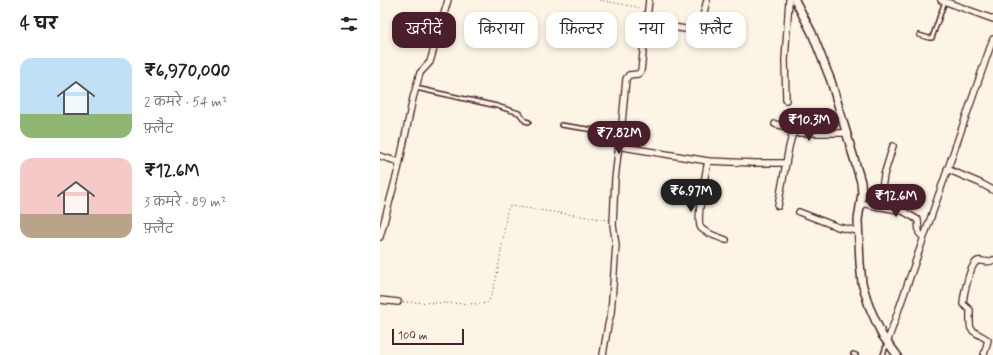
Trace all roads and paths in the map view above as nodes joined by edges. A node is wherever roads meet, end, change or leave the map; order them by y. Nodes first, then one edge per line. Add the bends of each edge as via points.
1 (448, 0) edge
2 (599, 0) edge
3 (649, 0) edge
4 (707, 0) edge
5 (789, 0) edge
6 (795, 0) edge
7 (943, 1) edge
8 (648, 9) junction
9 (648, 12) edge
10 (993, 19) edge
11 (678, 27) edge
12 (918, 35) dead end
13 (993, 38) edge
14 (644, 48) edge
15 (416, 88) junction
16 (786, 100) dead end
17 (529, 122) dead end
18 (775, 124) dead end
19 (561, 125) dead end
20 (793, 132) junction
21 (847, 133) junction
22 (620, 134) junction
23 (619, 144) junction
24 (893, 146) dead end
25 (380, 156) edge
26 (708, 161) junction
27 (399, 162) junction
28 (786, 163) junction
29 (947, 169) junction
30 (993, 190) edge
31 (860, 203) junction
32 (778, 206) dead end
33 (879, 207) junction
34 (799, 212) dead end
35 (613, 221) junction
36 (858, 231) junction
37 (380, 237) edge
38 (923, 237) junction
39 (726, 240) dead end
40 (993, 260) edge
41 (380, 300) edge
42 (398, 302) joint
43 (887, 343) junction
44 (603, 355) edge
45 (883, 355) edge
46 (897, 355) edge
47 (984, 355) edge

1 - 15 street via 430,62 420,73
2 - 8 path
3 - 8 street
4 - 11 street via 698,31
5 - 16 street via 785,60
6 - 21 street via 812,33 831,81
7 - 10 street
7 - 12 lane via 932,38
8 - 9 street
13 - 29 street
14 - 22 street via 641,72 629,75 626,79
15 - 17 lane via 510,110 519,113
15 - 27 street
18 - 20 street via 788,127
19 - 22 lane
20 - 21 street
20 - 28 street
21 - 31 street via 861,182
22 - 23 street
23 - 26 street via 623,147
23 - 35 street
24 - 33 street via 884,174
25 - 27 street
26 - 28 street
26 - 39 street via 699,209 700,224 701,228
27 - 37 street
28 - 32 street
29 - 30 street
29 - 38 street
31 - 33 street
31 - 36 street
33 - 38 street via 902,211 916,217 919,233
34 - 36 street via 838,227
35 - 42 path via 511,206 507,211 492,296 487,303
35 - 44 street via 616,245 611,313
36 - 43 street via 863,289
38 - 43 street
40 - 47 street via 974,263 963,302 970,310 970,328 988,340
41 - 42 street
43 - 45 lane
43 - 46 street

